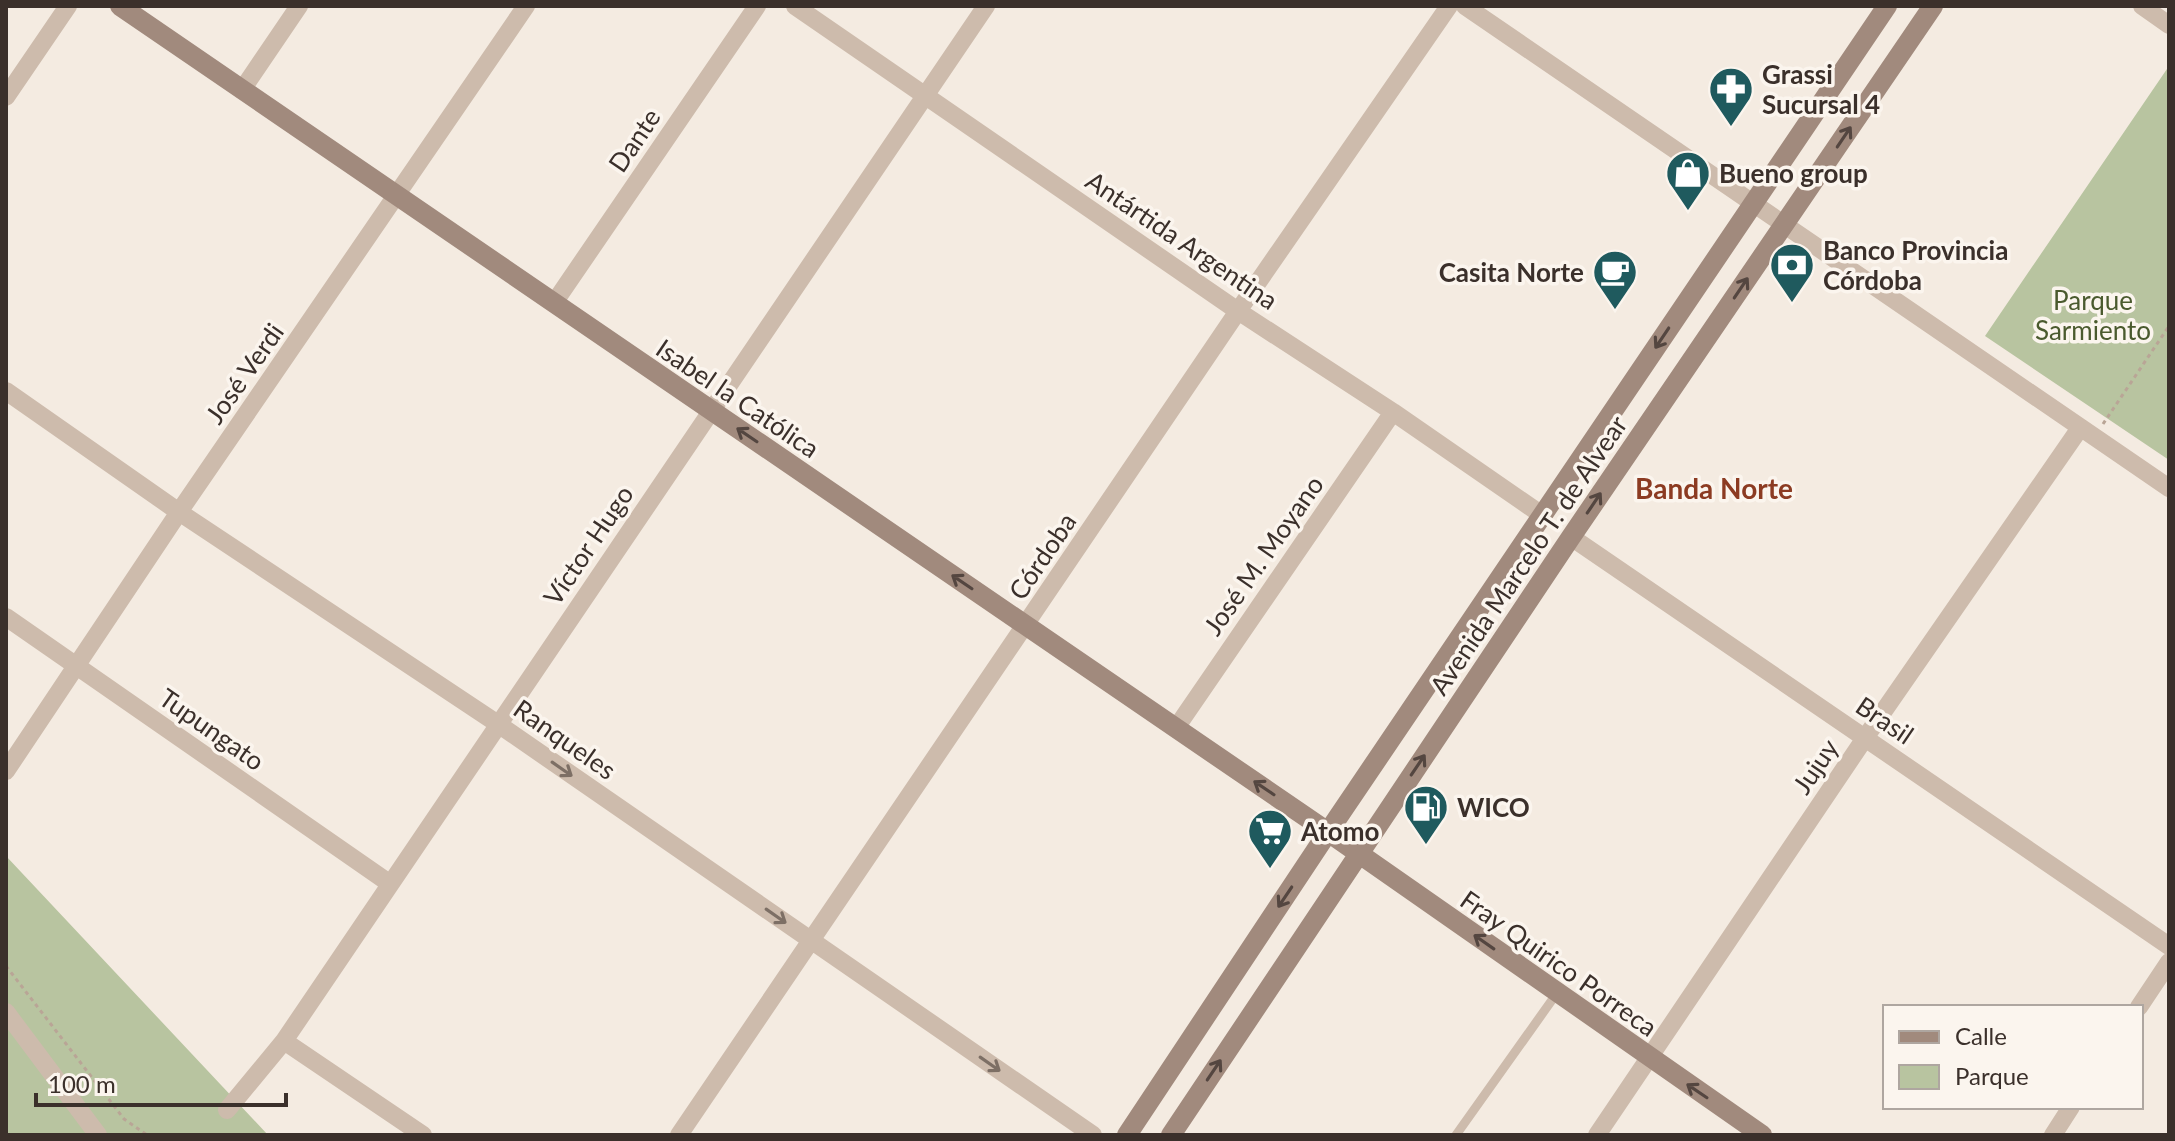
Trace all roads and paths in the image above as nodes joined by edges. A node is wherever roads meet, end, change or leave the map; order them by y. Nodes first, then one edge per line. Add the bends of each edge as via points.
1 (68, 6) edge
2 (120, 6) edge
3 (299, 6) edge
4 (526, 6) edge
5 (757, 6) edge
6 (795, 6) edge
7 (986, 6) edge
8 (1449, 6) edge
9 (1465, 6) edge
10 (1887, 6) edge
11 (1933, 6) edge
12 (2142, 6) edge
13 (2169, 25) edge
14 (242, 90) junction
15 (925, 94) junction
16 (6, 97) edge
17 (397, 196) junction
18 (1753, 204) junction
19 (1784, 225) junction
20 (554, 303) junction
21 (1238, 311) junction
22 (2169, 326) edge
23 (6, 391) edge
24 (711, 411) junction
25 (1393, 412) junction
26 (2087, 432) junction
27 (2169, 488) edge
28 (179, 512) junction
29 (1542, 515) junction
30 (1571, 537) junction
31 (6, 617) edge
32 (1026, 626) junction
33 (75, 667) junction
34 (498, 724) junction
35 (1176, 728) junction
36 (1865, 738) junction
37 (6, 771) edge
38 (1328, 832) junction
39 (1359, 854) junction
40 (389, 883) junction
41 (811, 941) junction
42 (2169, 946) edge
43 (2169, 962) edge
44 (6, 966) edge
45 (1557, 993) junction
46 (2140, 1005) edge
47 (6, 1012) edge
48 (284, 1041) junction
49 (1648, 1058) junction
50 (2070, 1109) edge
51 (227, 1110) dead end
52 (98, 1135) edge
53 (147, 1135) edge
54 (423, 1135) edge
55 (679, 1135) edge
56 (1093, 1135) edge
57 (1127, 1135) edge
58 (1171, 1135) edge
59 (1456, 1135) edge
60 (1597, 1135) edge
61 (1762, 1135) edge
62 (2053, 1135) edge

1 - 16 street
2 - 14 main road, Isabel la Católica
3 - 14 street
4 - 17 street, José Verdi
5 - 20 street, Dante
6 - 15 street, Antártida Argentina
7 - 15 street, Víctor Hugo
8 - 21 street, Córdoba
9 - 18 street
10 - 18 main road, Avenida Marcelo T. de Alvear
19 -> 11 main road, Avenida Marcelo T. de Alvear
12 - 13 street
14 - 17 main road, Isabel la Católica
15 - 21 street, Antártida Argentina
15 - 24 street, Víctor Hugo
17 - 20 main road, Isabel la Católica
17 - 28 street, José Verdi
18 - 19 street
18 -> 29 main road, Avenida Marcelo T. de Alvear
19 - 26 street
30 -> 19 main road, Avenida Marcelo T. de Alvear
20 - 24 main road, Isabel la Católica
21 - 25 street, Antártida Argentina
21 - 32 street, Córdoba
22 - 26 path
23 - 28 street, Ranqueles
32 -> 24 main road, Isabel la Católica
24 - 34 street, Víctor Hugo
25 - 29 street, Antártida Argentina
25 - 35 street, José M. Moyano
26 - 27 street
26 - 36 street, Jujuy
28 - 33 street, José Verdi
28 - 34 street, Ranqueles
29 - 38 main road, Avenida Marcelo T. de Alvear
30 - 36 street, Brasil
39 -> 30 main road, Avenida Marcelo T. de Alvear
31 - 33 street, Tupungato
32 - 35 main road, Isabel la Católica
32 - 41 street, Córdoba
33 - 37 street, José Verdi
33 - 40 street, Tupungato
34 - 40 street, Víctor Hugo
34 -> 41 street, Ranqueles
38 -> 35 main road, Isabel la Católica
36 - 42 street, Brasil
36 - 49 street, Jujuy
38 - 39 main road, Fray Quirico Porreca
38 -> 57 main road, Avenida Marcelo T. de Alvear
45 -> 39 main road, Fray Quirico Porreca
58 -> 39 main road, Avenida Marcelo T. de Alvear
40 - 48 street, Víctor Hugo
41 - 55 street, Córdoba
41 -> 56 street, Ranqueles
43 - 46 street
44 - 53 path via 115,1109
45 - 49 main road, Fray Quirico Porreca
45 - 59 lane
47 - 52 street
48 - 51 street, Víctor Hugo
48 - 54 street
49 - 60 street, Jujuy
61 -> 49 main road, Fray Quirico Porreca
50 - 62 street

